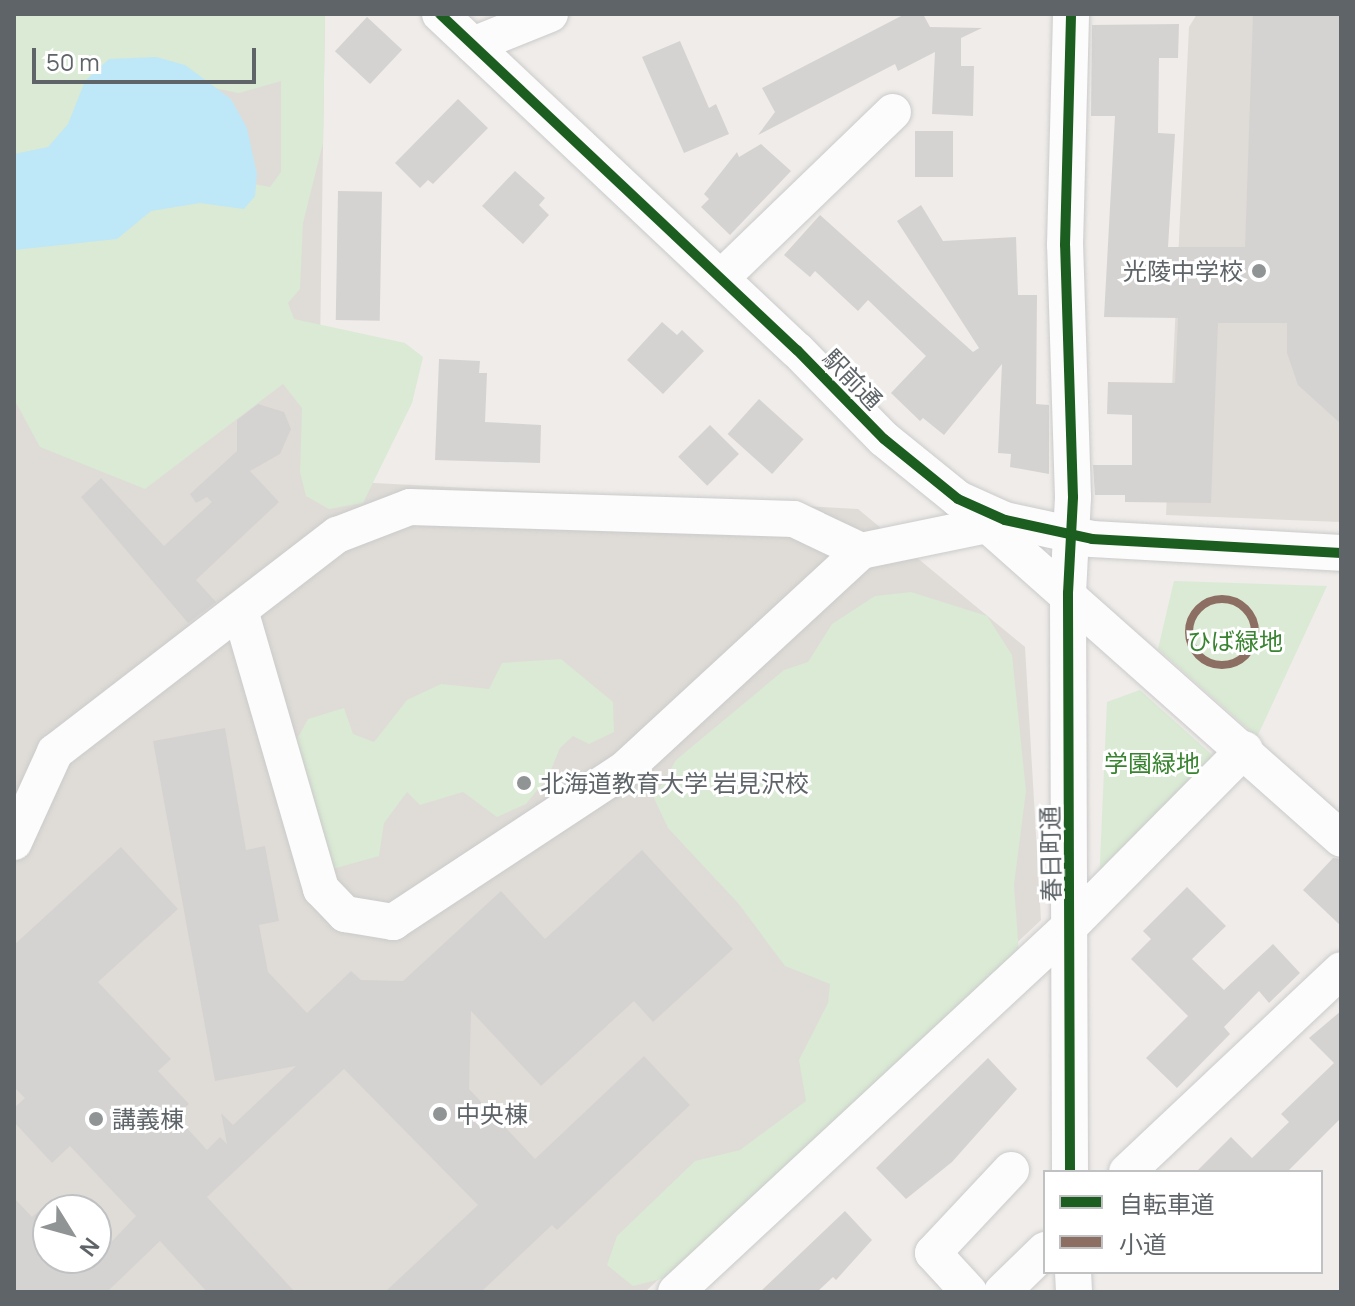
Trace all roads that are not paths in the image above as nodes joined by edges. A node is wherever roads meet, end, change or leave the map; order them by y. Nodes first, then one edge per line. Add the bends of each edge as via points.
1 (440, 14) edge
2 (550, 14) edge
3 (1071, 14) edge
4 (473, 45) junction
5 (893, 112) dead end
6 (721, 278) junction
7 (958, 499) junction
8 (988, 525) junction
9 (1073, 536) junction
10 (861, 551) junction
11 (1341, 553) edge
12 (1068, 593) junction
13 (240, 610) junction
14 (1245, 749) junction
15 (1341, 839) edge
16 (14, 842) edge
17 (1071, 925) junction
18 (1341, 970) edge
19 (1011, 1170) dead end
20 (1070, 1170) edge
21 (1129, 1170) edge
22 (1043, 1252) edge
23 (676, 1292) edge
24 (969, 1292) edge
25 (1002, 1292) edge

1 - 4 street, 駅前通
2 - 4 street
3 - 9 street, 春日町通 via 1065,245
4 - 6 street, 駅前通
5 - 6 street
6 - 7 street, 駅前通 via 884,439
7 - 8 street
7 - 9 street, 駅前通 via 1005,520
8 - 10 street
8 - 12 street
9 - 11 street, 駅前通
9 - 12 street, 春日町通
10 - 13 street via 794,519 410,507 337,535
10 - 13 street via 625,769 393,922 345,914 321,889
12 - 14 street
12 - 17 street, 春日町通
13 - 16 street via 55,752
14 - 15 street
14 - 17 street
17 - 20 street, 春日町通
17 - 23 street
18 - 21 street
19 - 24 street via 933,1253
22 - 25 street

